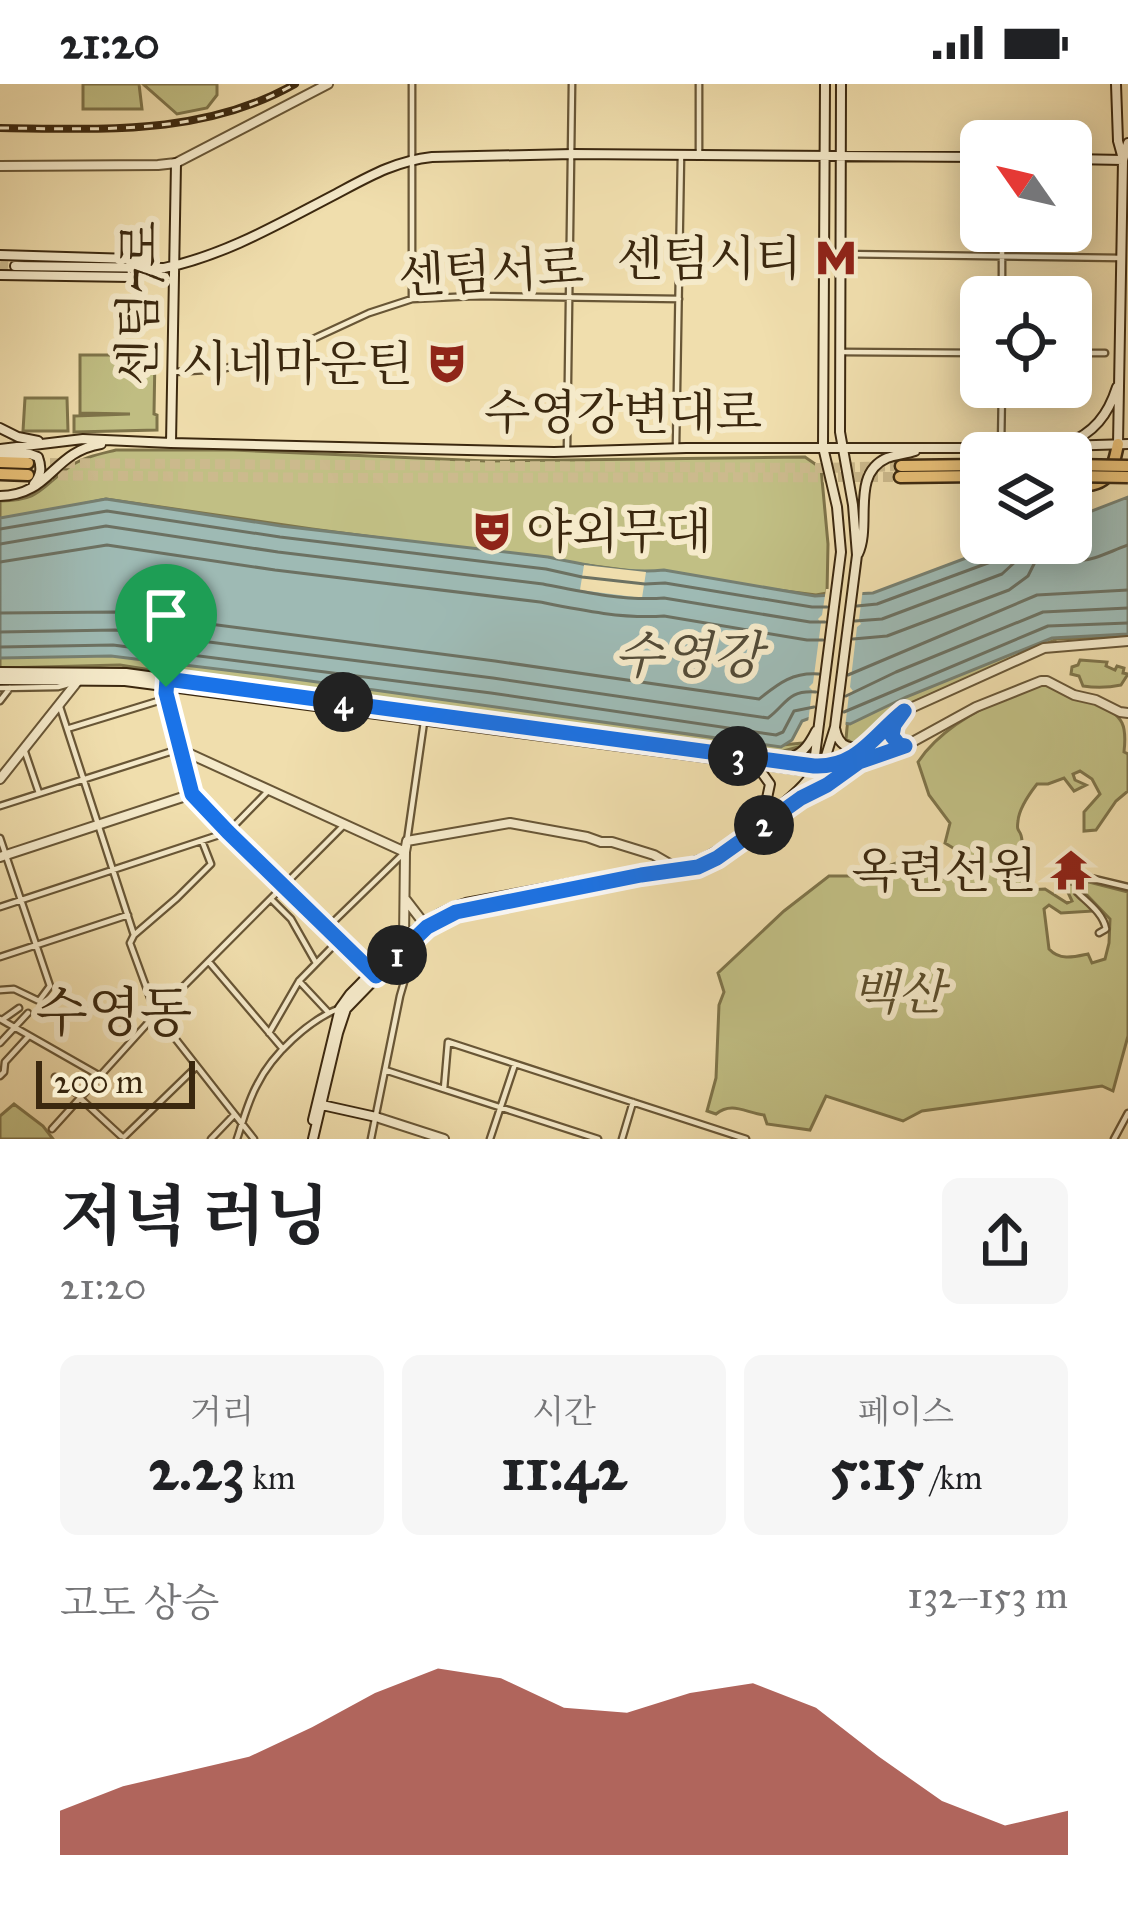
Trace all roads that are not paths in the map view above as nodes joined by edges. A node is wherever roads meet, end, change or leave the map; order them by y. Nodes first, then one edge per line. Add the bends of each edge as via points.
1 (328, 84) edge
2 (412, 84) edge
3 (572, 84) edge
4 (699, 84) edge
5 (825, 84) edge
6 (841, 84) edge
7 (1116, 84) edge
8 (1128, 143) edge
9 (573, 154) junction
10 (680, 154) junction
11 (699, 154) junction
12 (824, 155) junction
13 (841, 155) junction
14 (960, 157) edge
15 (413, 159) junction
16 (1092, 159) edge
17 (1124, 160) junction
18 (176, 163) junction
19 (0, 166) edge
20 (841, 254) junction
21 (0, 255) edge
22 (1002, 255) junction
23 (1122, 258) junction
24 (15, 266) tunnel mouth
25 (175, 266) junction
26 (164, 268) junction
27 (0, 275) edge
28 (1002, 276) edge
29 (571, 297) junction
30 (412, 299) junction
31 (679, 299) junction
32 (1120, 336) junction
33 (841, 352) junction
34 (960, 352) edge
35 (1092, 352) edge
36 (1106, 352) junction
37 (1120, 367) junction
38 (174, 372) junction
39 (1119, 380) junction
40 (1119, 401) junction
41 (1128, 416) edge
42 (0, 428) edge
43 (1087, 432) edge
44 (118, 441) junction
45 (46, 442) junction
46 (171, 443) junction
47 (1123, 444) edge
48 (1092, 446) edge
49 (823, 447) junction
50 (841, 447) junction
51 (676, 448) junction
52 (931, 448) junction
53 (960, 448) edge
54 (567, 450) junction
55 (0, 455) edge
56 (960, 468) edge
57 (1092, 468) edge
58 (1128, 472) edge
59 (0, 474) edge
60 (1092, 475) edge
61 (960, 478) edge
62 (1092, 485) edge
63 (1099, 485) junction
64 (0, 496) edge
65 (18, 496) junction
66 (857, 556) junction
67 (1128, 641) edge
68 (81, 677) junction
69 (0, 680) edge
70 (166, 683) junction
71 (10, 688) junction
72 (167, 698) junction
73 (0, 700) edge
74 (59, 704) junction
75 (904, 711) junction
76 (1128, 713) edge
77 (425, 717) junction
78 (820, 725) junction
79 (835, 727) junction
80 (67, 728) junction
81 (872, 744) junction
82 (905, 746) junction
83 (179, 748) junction
84 (24, 749) junction
85 (767, 760) junction
86 (859, 762) junction
87 (745, 764) junction
88 (818, 769) junction
89 (84, 778) junction
90 (0, 779) edge
91 (269, 790) junction
92 (39, 794) junction
93 (192, 794) junction
94 (801, 798) junction
95 (0, 806) edge
96 (100, 824) junction
97 (345, 824) junction
98 (754, 824) junction
99 (228, 832) junction
100 (0, 838) edge
101 (202, 841) junction
102 (406, 847) junction
103 (3, 856) edge
104 (676, 868) junction
105 (114, 870) junction
106 (284, 886) junction
107 (1128, 886) edge
108 (271, 899) junction
109 (405, 899) junction
110 (21, 900) junction
111 (0, 907) edge
112 (128, 915) junction
113 (425, 925) junction
114 (327, 928) junction
115 (1099, 933) dead end
116 (134, 935) junction
117 (418, 935) junction
118 (339, 940) junction
119 (404, 940) junction
120 (36, 946) junction
121 (0, 957) edge
122 (209, 962) junction
123 (316, 963) junction
124 (375, 974) junction
125 (299, 981) junction
126 (0, 991) edge
127 (340, 1007) junction
128 (19, 1008) dead end
129 (328, 1012) junction
130 (28, 1013) dead end
131 (156, 1014) junction
132 (1, 1020) edge
133 (15, 1028) junction
134 (269, 1033) junction
135 (28, 1036) junction
136 (0, 1043) edge
137 (283, 1049) junction
138 (515, 1064) junction
139 (196, 1067) junction
140 (385, 1070) junction
141 (0, 1076) edge
142 (100, 1076) junction
143 (55, 1077) dead end
144 (444, 1090) junction
145 (81, 1097) junction
146 (633, 1102) junction
147 (322, 1105) junction
148 (500, 1108) junction
149 (1128, 1113) edge
150 (233, 1115) junction
151 (376, 1117) junction
152 (242, 1126) junction
153 (52, 1129) dead end
154 (729, 1136) edge
155 (431, 1137) edge
156 (125, 1138) edge
157 (211, 1139) edge
158 (238, 1139) edge
159 (254, 1139) edge
160 (311, 1139) edge
161 (371, 1139) edge
162 (444, 1139) edge
163 (490, 1139) edge
164 (598, 1139) edge
165 (622, 1139) edge
166 (746, 1139) edge
167 (1114, 1139) edge

1 - 18 main road
2 - 15 street
3 - 9 street
4 - 11 street
5 - 12 main road
6 - 13 main road
7 - 17 main road
8 - 17 main road
9 - 10 main road
9 - 15 main road
9 - 29 street
10 - 11 main road
10 - 31 street
11 - 12 main road
12 - 13 main road
12 - 49 main road
13 - 14 main road
13 - 20 main road
15 - 25 main road via 231,248
15 - 30 street
16 - 17 main road
17 - 23 main road
18 - 19 main road
18 - 25 main road, 센텀7로
20 - 22 street
20 - 33 main road
21 - 26 main road via 132,259
22 - 23 street
22 - 28 street
23 - 32 main road
24 - 26 main road
25 - 26 main road
25 - 38 main road, 센텀7로
26 - 27 main road via 131,277
29 - 30 street, 센텀서로
29 - 31 street, 센텀서로
29 - 54 street
30 - 38 street, 센텀서로 via 274,357
31 - 51 street
32 - 36 street
32 - 37 main road
33 - 34 street
33 - 50 main road
35 - 36 street
36 - 37 street
37 - 39 main road
38 - 46 main road, 센텀7로
39 - 40 main road
39 - 43 main road via 1105,417
40 - 41 main road
40 - 47 main road
42 - 45 main road
44 - 45 main road, 수영강변대로
44 - 46 main road, 수영강변대로
44 - 65 main road, 수영강변대로 via 76,452
45 - 55 main road
46 - 54 main road, 수영강변대로
47 - 48 main road, 수영강변대로
47 - 63 highway
49 - 50 main road, 수영강변대로
49 - 51 main road, 수영강변대로
49 - 78 main road via 839,522
50 - 52 main road, 수영강변대로
50 - 66 main road
51 - 54 main road, 수영강변대로
52 - 53 main road, 수영강변대로
52 - 66 main road via 887,458 870,473
55 - 59 highway via 28,469
55 - 65 main road via 38,457 40,476
56 - 61 highway via 903,473
57 - 58 highway, bridge
58 - 60 highway, bridge
58 - 63 highway
62 - 63 highway
64 - 65 main road
66 - 79 main road
67 - 75 main road via 1044,648
68 - 69 main road
68 - 70 main road
68 - 71 street via 58,687
68 - 74 main road
69 - 71 street
70 - 72 street
70 - 77 main road
70 - 77 main road
71 - 73 street
72 - 80 street
72 - 83 street
74 - 80 street
74 - 84 main road
75 - 81 main road
75 - 82 main road via 892,736
76 - 82 main road via 1040,681
77 - 85 main road
77 - 87 main road
77 - 102 street
78 - 85 main road via 797,756
78 - 88 main road
79 - 81 main road via 845,746
79 - 88 main road
80 - 89 street
81 - 82 main road
81 - 86 main road
81 - 88 main road
82 - 86 main road
83 - 89 street
83 - 91 main road
83 - 93 street
84 - 90 main road
84 - 92 street
85 - 88 main road
86 - 88 main road
86 - 94 main road
87 - 88 main road
87 - 98 main road via 770,784
88 - 94 main road
88 - 98 main road
89 - 92 street
89 - 96 street
91 - 97 main road
91 - 99 street
92 - 95 street
93 - 96 main road
93 - 99 main road
94 - 104 main road via 717,858
96 - 103 main road
96 - 105 street
97 - 102 main road
97 - 106 street
98 - 104 main road
99 - 101 street
99 - 106 main road
100 - 103 street
101 - 105 street
101 - 116 street via 211,864
102 - 104 main road via 510,823 612,842
102 - 109 main road
102 - 114 street
103 - 110 street
104 - 113 main road
105 - 110 street
105 - 112 street
106 - 108 street
106 - 114 main road
107 - 115 street via 1078,881 1077,892 1106,925
108 - 122 street
108 - 123 street
109 - 113 main road
109 - 119 main road
110 - 111 street
110 - 120 street
112 - 116 street
112 - 120 street
113 - 117 main road
113 - 119 main road
114 - 118 main road
116 - 131 street
117 - 124 main road
117 - 140 street
118 - 123 street
118 - 124 main road
119 - 124 main road
120 - 121 street
120 - 126 street via 50,986 39,1001
122 - 131 street
122 - 134 street
123 - 125 street
124 - 127 main road
124 - 147 main road via 342,1016
125 - 129 street
125 - 134 street
127 - 129 street
127 - 160 main road
128 - 132 street
129 - 137 street
130 - 133 street
131 - 139 street
131 - 142 street
132 - 133 street
133 - 135 street
133 - 136 street
134 - 137 street
135 - 141 street
135 - 142 street
137 - 152 street via 258,1083
138 - 144 street via 448,1042
138 - 146 street
138 - 148 street
139 - 150 street
139 - 156 street
140 - 144 street
140 - 151 street
142 - 145 street
143 - 145 street
144 - 148 street
145 - 153 street
145 - 156 street
146 - 154 street
146 - 165 street
147 - 151 main road
147 - 160 main road
148 - 163 street
148 - 164 street
149 - 167 street
150 - 152 street
150 - 157 street
151 - 155 main road
151 - 161 street
152 - 158 street
152 - 159 street
154 - 166 street
155 - 162 main road

